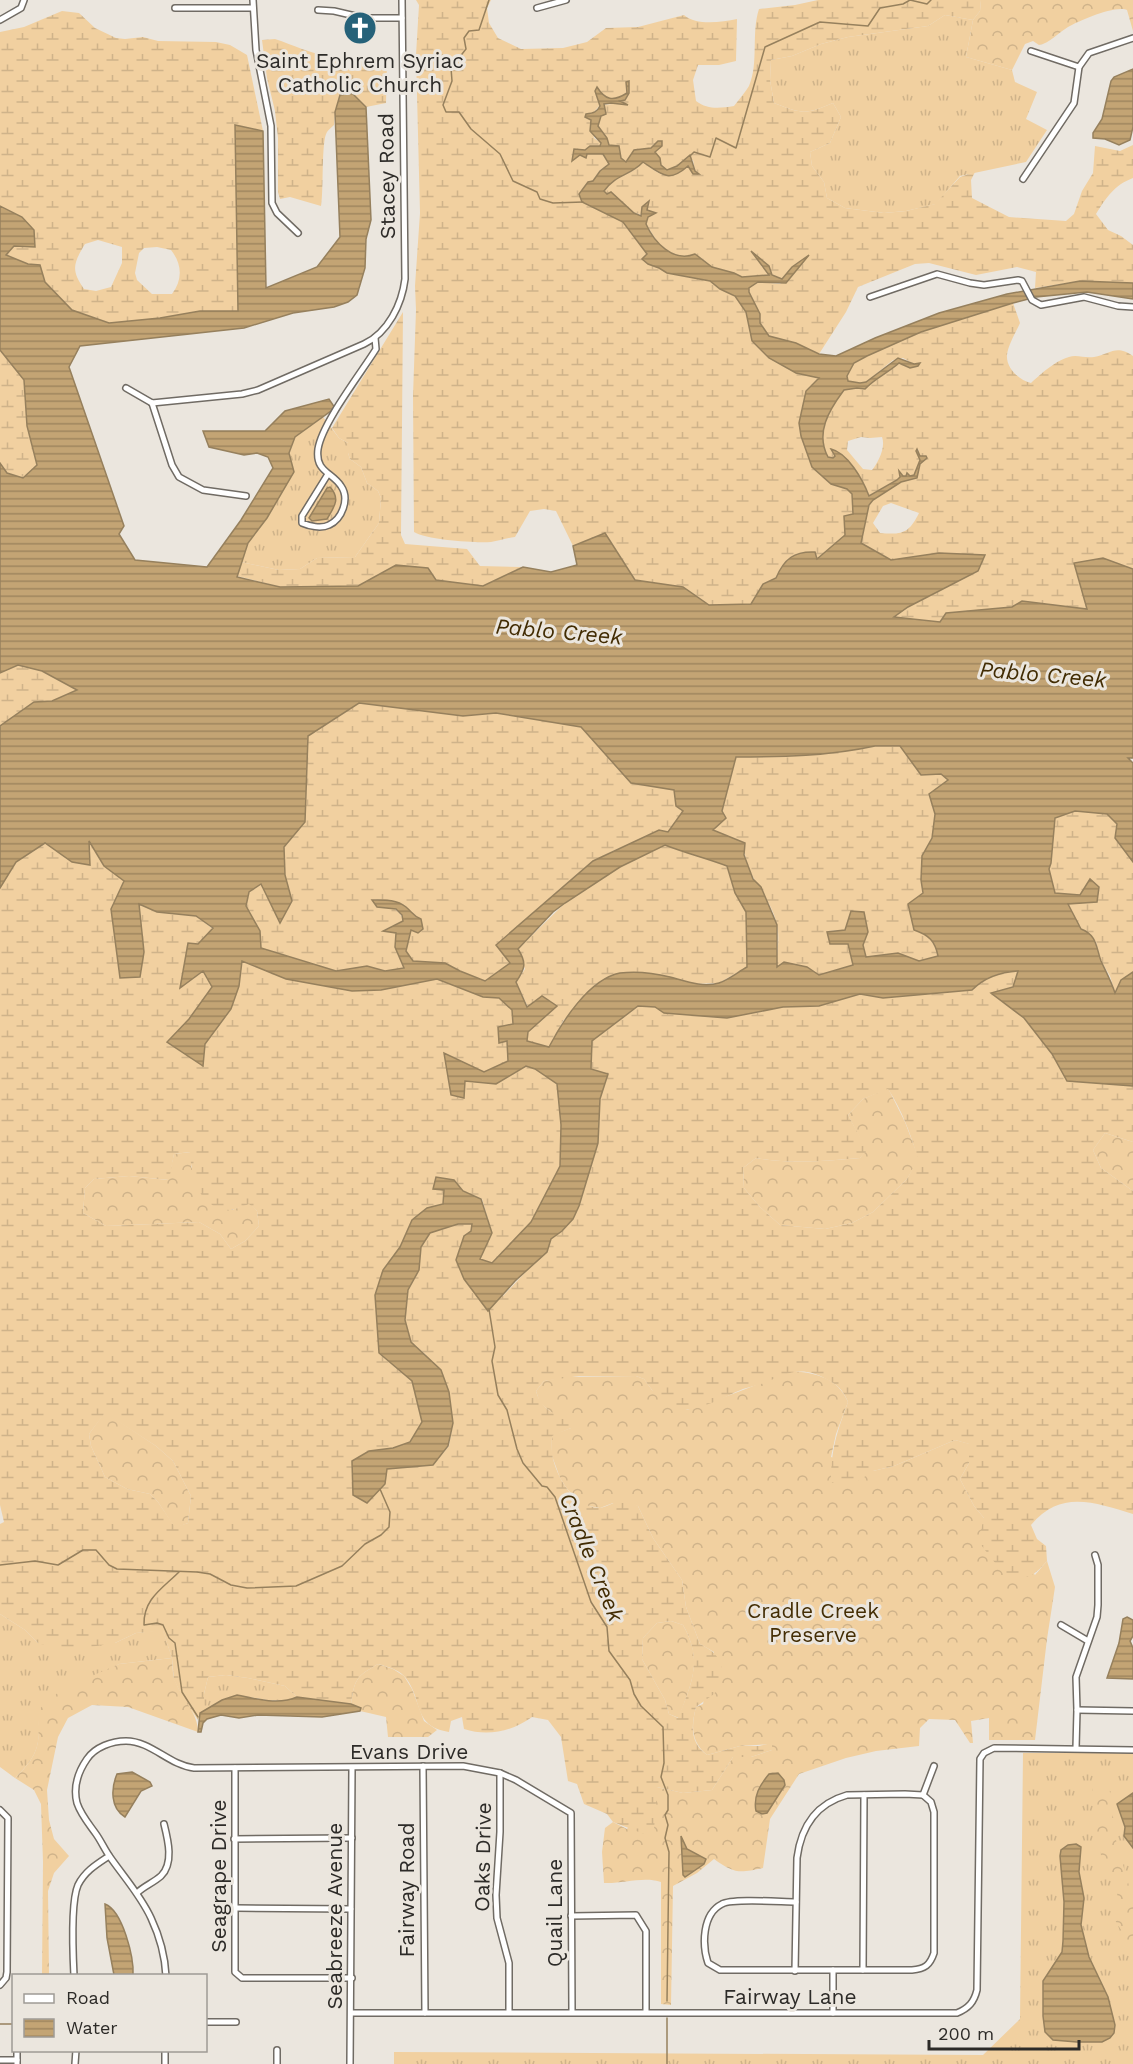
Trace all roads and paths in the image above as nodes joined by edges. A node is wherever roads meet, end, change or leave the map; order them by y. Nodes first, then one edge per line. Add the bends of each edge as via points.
1 (24, 0) edge
2 (253, 0) edge
3 (402, 0) edge
4 (566, 0) edge
5 (175, 8) dead end
6 (253, 8) junction
7 (537, 8) dead end
8 (318, 10) dead end
9 (402, 18) junction
10 (0, 20) edge
11 (1133, 38) edge
12 (1031, 51) dead end
13 (1079, 68) junction
14 (1023, 179) dead end
15 (298, 233) dead end
16 (870, 297) dead end
17 (1133, 306) edge
18 (375, 338) junction
19 (126, 388) dead end
20 (152, 403) junction
21 (328, 474) junction
22 (246, 496) dead end
23 (1095, 1555) dead end
24 (1060, 1625) dead end
25 (1088, 1641) junction
26 (1077, 1710) junction
27 (1133, 1711) edge
28 (1076, 1748) junction
29 (1133, 1750) edge
30 (423, 1766) junction
31 (934, 1766) dead end
32 (235, 1768) junction
33 (352, 1768) junction
34 (500, 1773) junction
35 (864, 1795) junction
36 (924, 1795) junction
37 (1, 1810) edge
38 (571, 1813) joint
39 (164, 1824) dead end
40 (352, 1838) junction
41 (234, 1839) junction
42 (109, 1856) junction
43 (0, 1866) edge
44 (8, 1866) junction
45 (137, 1893) junction
46 (796, 1902) junction
47 (236, 1908) junction
48 (351, 1909) junction
49 (571, 1916) junction
50 (0, 1928) edge
51 (8, 1928) junction
52 (833, 1970) junction
53 (863, 1970) junction
54 (795, 1971) junction
55 (74, 1974) edge
56 (166, 1974) edge
57 (352, 1978) junction
58 (0, 1985) edge
59 (509, 2012) junction
60 (572, 2012) junction
61 (646, 2012) junction
62 (351, 2013) junction
63 (425, 2013) junction
64 (833, 2013) junction
65 (207, 2022) edge
66 (236, 2022) dead end
67 (277, 2050) dead end
68 (0, 2060) edge
69 (17, 2062) edge
70 (277, 2064) edge
71 (350, 2064) edge

1 - 10 street via 21,8
2 - 6 street
3 - 9 street, Stacey Road
4 - 7 street
5 - 6 street
6 - 15 street via 256,50 272,126 272,203
8 - 9 street via 364,18
9 - 18 street, Stacey Road via 405,279 401,301
11 - 13 street via 1089,53
12 - 13 street
13 - 14 street via 1074,103
16 - 17 street via 937,274 984,285 1018,280 1032,300 1041,305 1084,297
18 - 20 street via 252,392
18 - 21 street via 376,349 323,433 318,461
19 - 20 street
20 - 22 street via 179,477 203,490
21 - 21 street via 342,486 345,498 339,518 328,526 302,523 302,516
23 - 25 street via 1098,1605
24 - 25 street
25 - 26 street via 1076,1677
26 - 27 street
26 - 28 street
28 - 29 street
28 - 64 street, Fairway Lane via 994,1748 980,1759 977,1979 973,2002 967,2009 946,2014
30 - 33 street, Evans Drive
30 - 34 street, Evans Drive via 463,1766
30 - 63 street, Fairway Road
31 - 36 street
32 - 33 street, Evans Drive
32 - 41 street, Seagrape Drive
32 - 42 street, Evans Drive via 186,1767 129,1740 106,1744 97,1750 80,1771 75,1791 85,1819
33 - 40 street, Seabreeze Avenue
34 - 38 street, Evans Drive
34 - 59 street, Oaks Drive via 496,1895 497,1918 509,1963
35 - 36 street
35 - 46 street via 837,1798 820,1808 805,1827 799,1842
35 - 53 street
36 - 53 street via 934,1812 934,1953 929,1965 921,1970
37 - 44 street via 8,1818
38 - 49 street, Quail Lane
39 - 45 street via 169,1849 166,1866 162,1874
40 - 41 street
40 - 48 street, Seabreeze Avenue
41 - 47 street, Seagrape Drive
42 - 45 street, Evans Drive
42 - 55 street via 88,1871 75,1894
43 - 44 street
44 - 51 street
45 - 56 street, Evans Drive via 151,1918
46 - 54 street
46 - 54 street via 726,1902 707,1923 705,1937 708,1963 720,1970
47 - 48 street
47 - 57 street, Seagrape Drive via 235,1972 242,1978
48 - 57 street, Seabreeze Avenue
49 - 60 street, Quail Lane
49 - 61 street via 636,1914 646,1931
50 - 51 street
51 - 58 street via 7,1972
52 - 53 street
52 - 54 street
52 - 64 street
57 - 62 street, Seabreeze Avenue
59 - 60 street, Fairway Lane
59 - 63 street, Fairway Lane
60 - 61 street, Fairway Lane
61 - 64 street, Fairway Lane
62 - 63 street, Fairway Lane
62 - 71 street, Seabreeze Avenue
65 - 66 street
67 - 70 street
68 - 69 street

